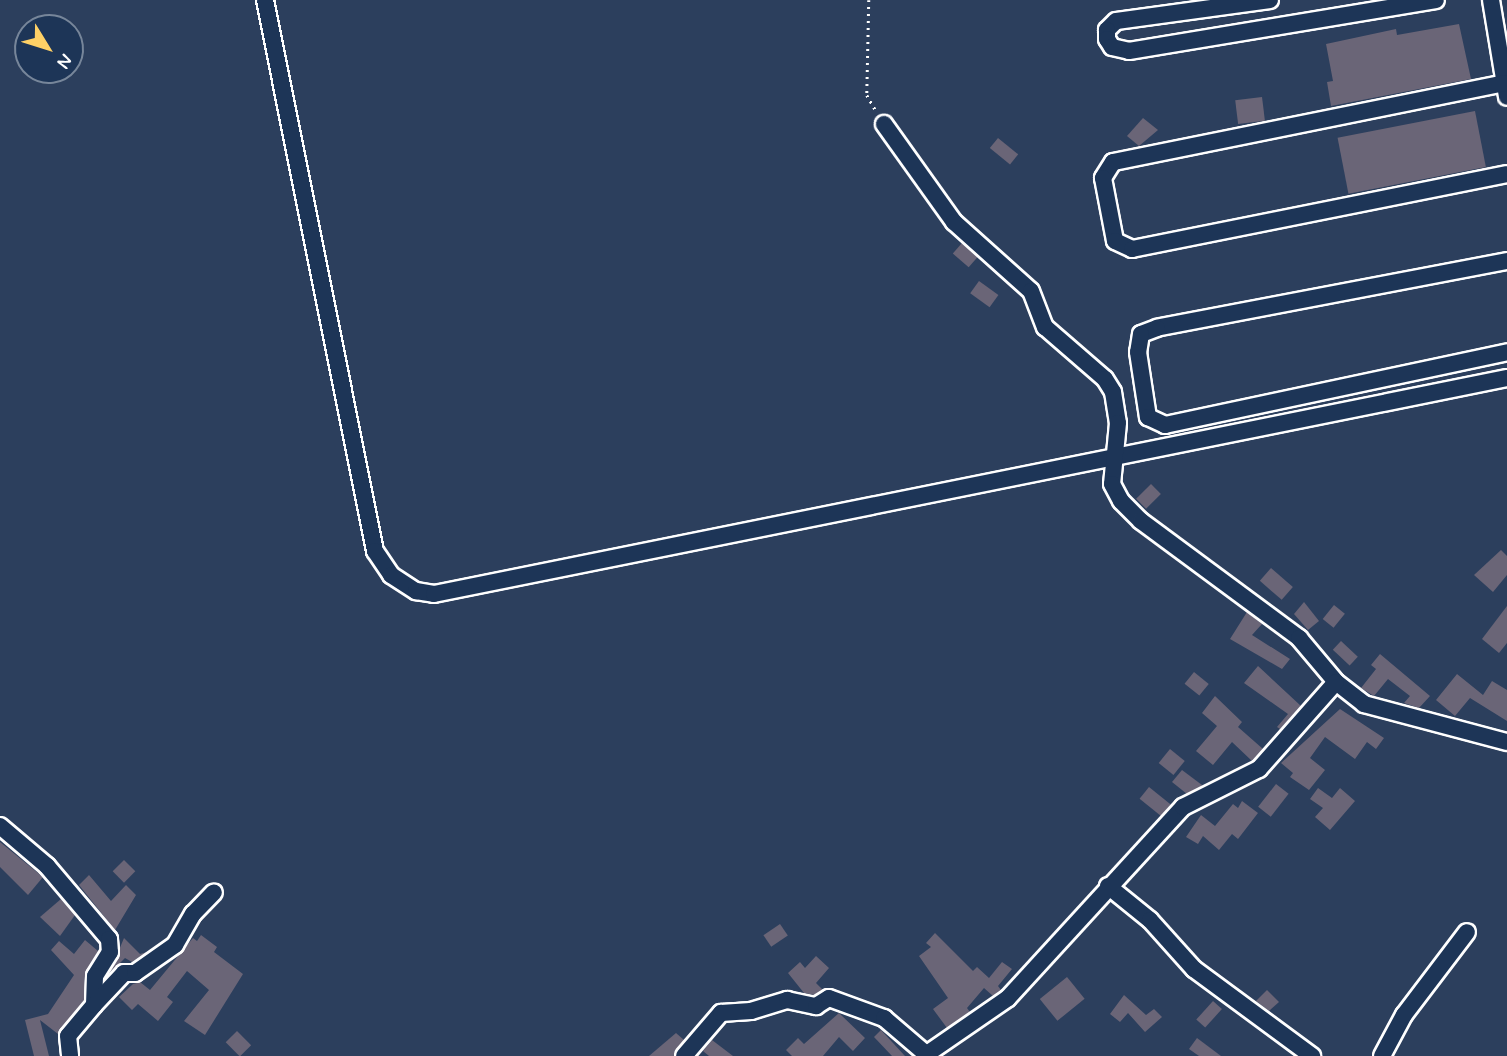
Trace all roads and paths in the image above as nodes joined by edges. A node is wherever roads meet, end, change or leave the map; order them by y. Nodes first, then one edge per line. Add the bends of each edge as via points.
1 (265, 0) edge
2 (869, 0) edge
3 (1270, 0) edge
4 (1436, 0) edge
5 (1491, 0) edge
6 (1506, 90) edge
7 (884, 124) joint
8 (1507, 174) edge
9 (1507, 261) edge
10 (1507, 352) edge
11 (1507, 377) edge
12 (1114, 458) junction
13 (1336, 682) junction
14 (1507, 742) edge
15 (0, 826) edge
16 (1108, 886) junction
17 (214, 892) dead end
18 (1467, 933) dead end
19 (94, 1004) junction
20 (925, 1055) edge
21 (70, 1056) edge
22 (684, 1056) edge
23 (1312, 1056) edge
24 (1382, 1056) edge

1 - 12 street via 375,551 403,585 434,594
2 - 7 path via 867,95
3 - 4 street via 1116,21 1107,30 1107,39 1112,47 1129,51
5 - 6 street
6 - 8 street via 1113,162 1104,178 1115,241 1132,249
7 - 12 street via 954,222 1031,292 1045,327 1105,379 1118,423
9 - 10 street via 1157,328 1140,334 1138,352 1148,417 1165,425
11 - 12 street
12 - 13 street via 1112,484 1121,501 1141,521 1311,647
13 - 14 street via 1364,705
13 - 16 street via 1259,769 1183,807
15 - 19 street via 47,866 109,939 110,952 95,976
16 - 20 street via 1008,998
16 - 23 street via 1150,920 1194,969
17 - 19 street via 193,914 174,946 135,973 124,973
18 - 24 street via 1404,1015
19 - 21 street via 68,1035
20 - 22 street via 884,1018 829,998 816,1006 787,1000 751,1011 721,1013

